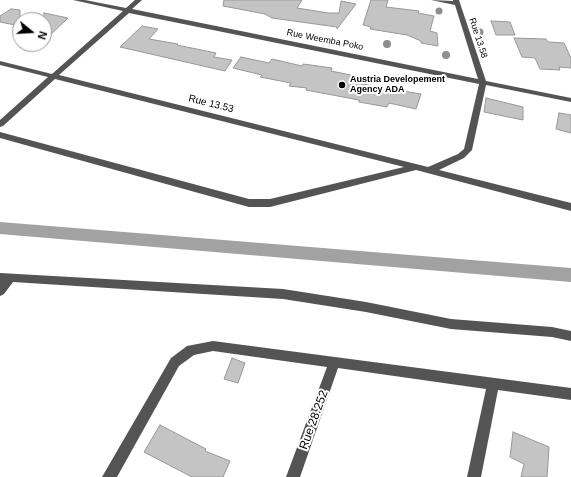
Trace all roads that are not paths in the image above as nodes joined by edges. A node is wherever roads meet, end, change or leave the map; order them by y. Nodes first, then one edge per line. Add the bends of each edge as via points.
1 (76, 0) edge
2 (139, 0) edge
3 (434, 0) edge
4 (457, 2) edge
5 (128, 10) junction
6 (0, 64) edge
7 (54, 76) junction
8 (483, 82) junction
9 (571, 100) edge
10 (0, 124) edge
11 (0, 135) edge
12 (416, 167) junction
13 (430, 170) junction
14 (571, 207) edge
15 (5, 277) edge
16 (0, 291) edge
17 (571, 336) edge
18 (334, 363) junction
19 (493, 384) junction
20 (571, 394) edge
21 (109, 477) edge
22 (293, 477) edge
23 (474, 477) edge

1 - 5 street, Rue Weemba Poko
2 - 5 street
3 - 4 street
4 - 8 street, Rue 13.58
5 - 7 street
5 - 8 street, Rue Weemba Poko
6 - 7 street, Rue 13.53
7 - 10 street
7 - 12 street, Rue 13.53
8 - 9 street, Rue Weemba Poko
8 - 13 street via 468,150 461,156
11 - 12 street via 249,203 270,203
12 - 13 street, Rue 13.53
13 - 14 street, Rue 13.53
15 - 16 street
15 - 17 street via 283,294 451,324 552,332
18 - 19 street
18 - 21 street via 212,346 191,350 175,362
18 - 22 street, Rue 28.252
19 - 20 street
19 - 23 street

